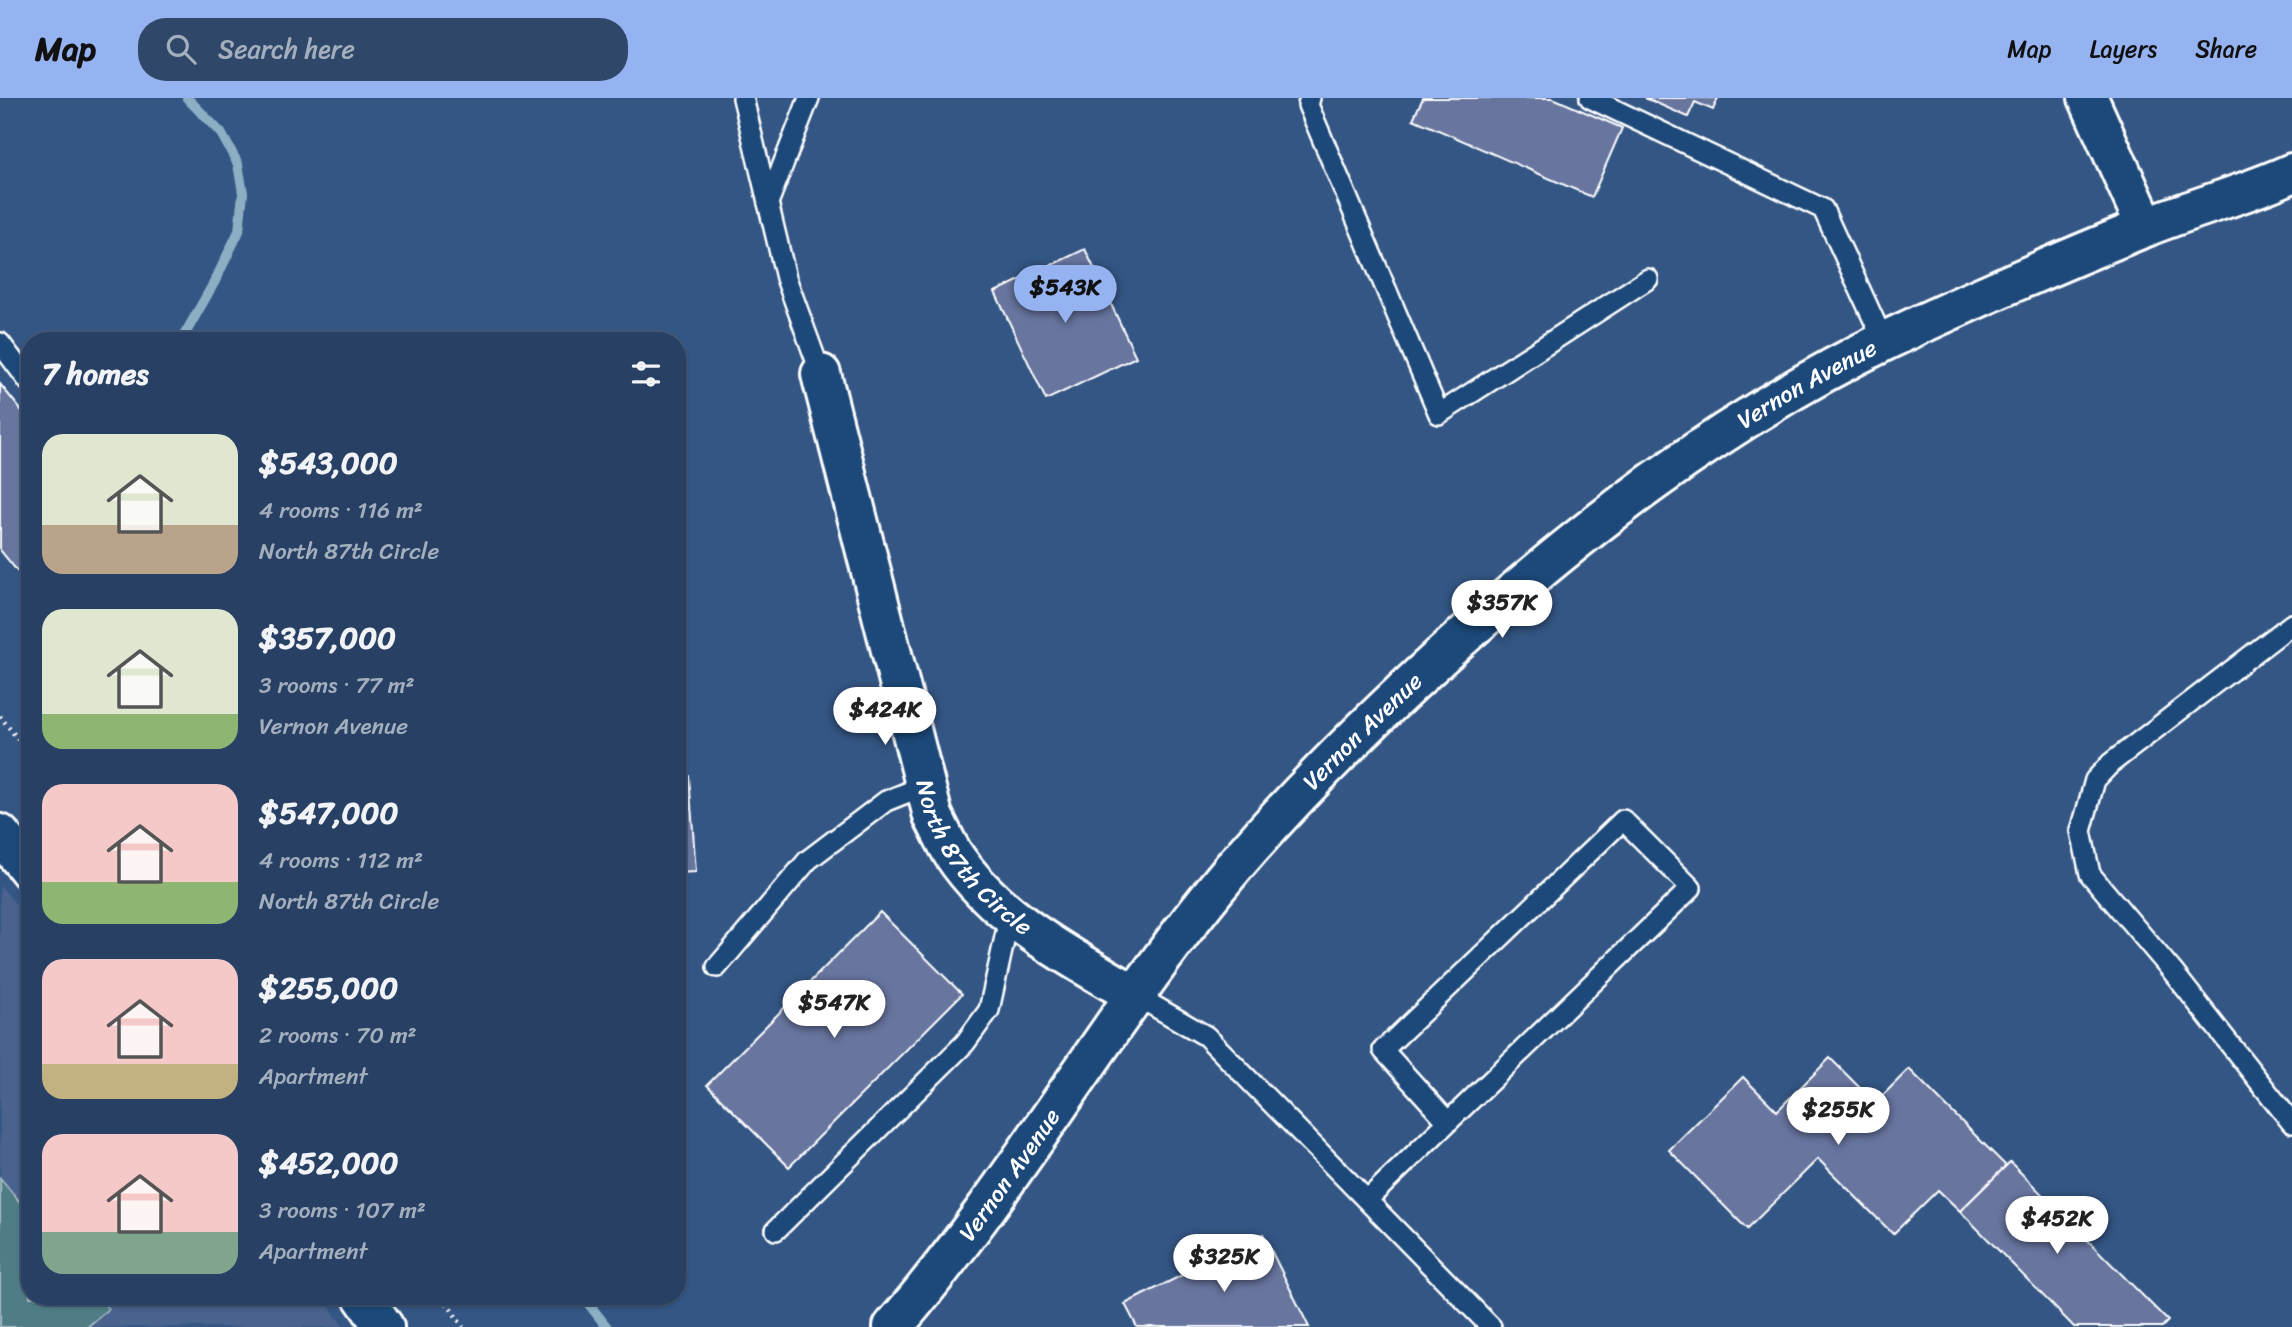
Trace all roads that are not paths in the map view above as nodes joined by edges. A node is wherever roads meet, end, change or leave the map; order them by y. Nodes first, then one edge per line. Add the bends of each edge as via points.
1 (743, 98) edge
2 (809, 98) edge
3 (1310, 98) edge
4 (1590, 98) edge
5 (2088, 98) edge
6 (2292, 173) edge
7 (768, 203) junction
8 (2146, 227) junction
9 (1648, 279) dead end
10 (1884, 342) junction
11 (0, 343) edge
12 (21, 371) edge
13 (821, 374) joint
14 (2292, 624) edge
15 (926, 785) junction
16 (0, 834) edge
17 (21, 860) edge
18 (1010, 914) junction
19 (717, 967) dead end
20 (1135, 995) junction
21 (1448, 1122) junction
22 (2292, 1123) edge
23 (1367, 1200) junction
24 (776, 1230) dead end
25 (369, 1305) edge
26 (384, 1327) edge
27 (893, 1327) edge
28 (1491, 1327) edge

1 - 7 lane
2 - 7 lane
3 - 9 lane via 1308,105 1438,414
4 - 10 lane via 1822,209
5 - 8 street
6 - 8 street, Vernon Avenue
7 - 13 lane via 786,278
8 - 10 street, Vernon Avenue
10 - 20 street, Vernon Avenue via 1767,405 1681,463 1499,603 1311,782 1239,862
11 - 12 lane
13 - 15 street, North 87th Circle
14 - 22 lane via 2111,763 2095,780 2081,831 2090,874
15 - 18 street, North 87th Circle via 933,816 953,854
15 - 19 lane via 886,801 808,860
16 - 17 street
18 - 20 street, North 87th Circle via 1045,942
18 - 24 lane via 989,1010 965,1043
20 - 23 lane via 1206,1036
20 - 27 street, Vernon Avenue via 975,1224
21 - 21 lane via 1690,888 1623,820 1382,1050
21 - 23 lane
23 - 28 lane
25 - 26 street

